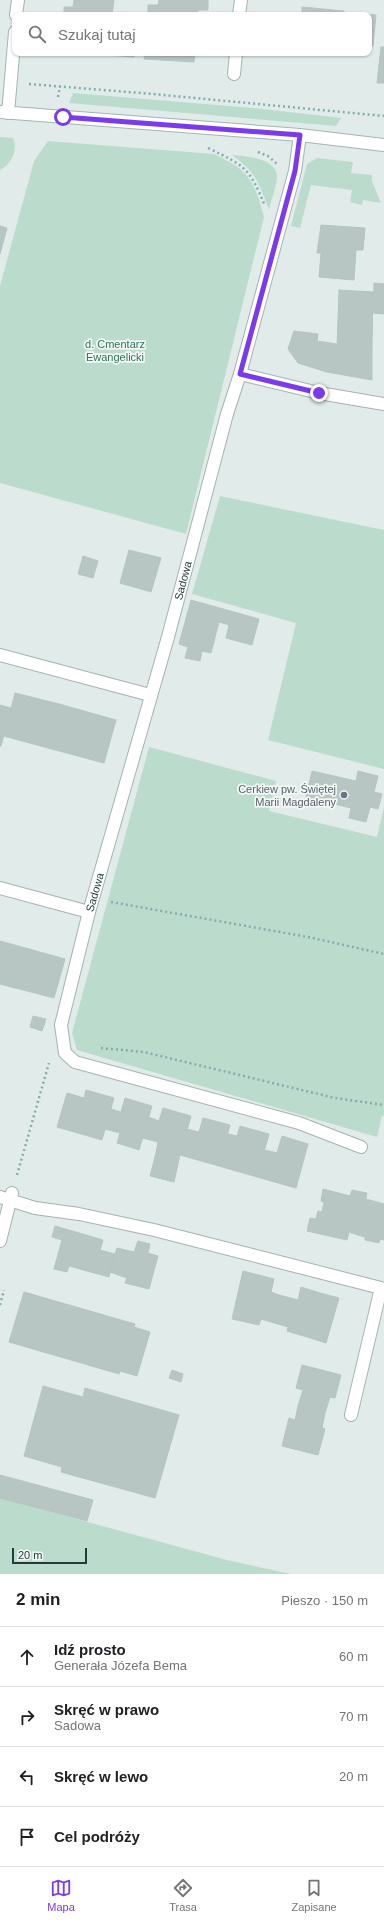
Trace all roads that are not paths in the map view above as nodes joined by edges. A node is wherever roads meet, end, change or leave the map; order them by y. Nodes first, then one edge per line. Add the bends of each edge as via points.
1 (18, 0) edge
2 (241, 0) edge
3 (16, 12) edge
4 (239, 12) edge
5 (12, 54) edge
6 (236, 56) edge
7 (234, 74) dead end
8 (4, 113) edge
9 (300, 135) junction
10 (384, 145) edge
11 (240, 374) junction
12 (384, 404) edge
13 (2, 656) edge
14 (150, 695) junction
15 (0, 888) edge
16 (89, 912) junction
17 (361, 1147) dead end
18 (7, 1197) edge
19 (0, 1241) edge
20 (351, 1415) dead end

1 - 3 street
2 - 4 street
5 - 8 street
6 - 7 street
8 - 9 street
9 - 10 street
9 - 11 street, Sadowa via 295,171
11 - 12 street via 319,393
11 - 14 street, Sadowa via 226,414 194,542
13 - 14 street
14 - 16 street, Sadowa
15 - 16 street
16 - 17 street, Sadowa via 61,1025 65,1053 75,1062 299,1123
18 - 19 street
18 - 20 street via 35,1208 79,1214 154,1230 381,1288

